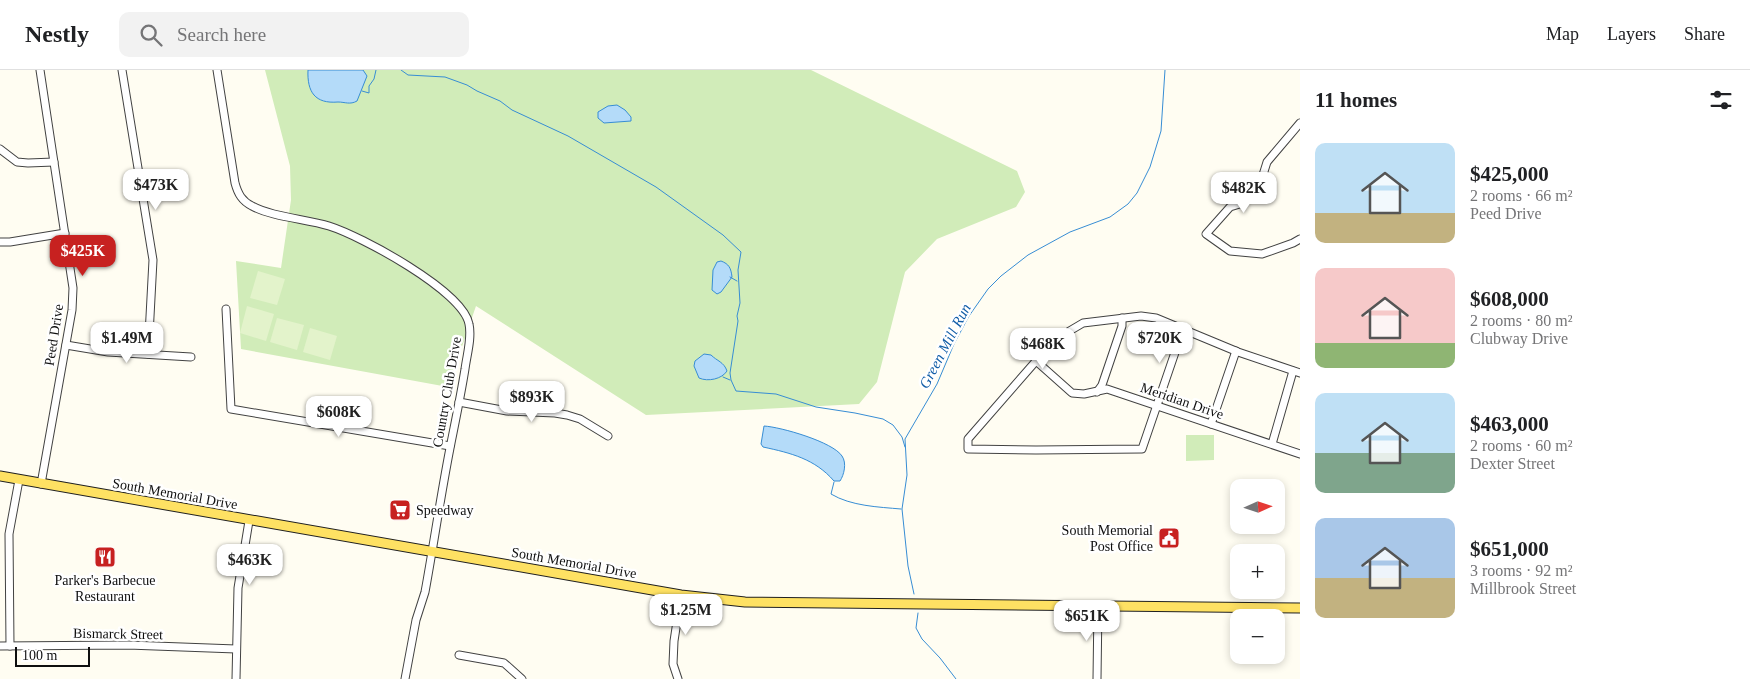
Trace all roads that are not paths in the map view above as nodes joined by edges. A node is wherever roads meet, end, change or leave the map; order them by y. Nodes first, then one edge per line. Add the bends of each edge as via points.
1 (40, 70) edge
2 (122, 70) edge
3 (217, 70) edge
4 (1300, 123) edge
5 (0, 148) edge
6 (54, 162) junction
7 (65, 234) junction
8 (1300, 239) edge
9 (0, 242) edge
10 (226, 309) dead end
11 (1122, 318) junction
12 (1183, 329) junction
13 (66, 344) junction
14 (1236, 351) junction
15 (148, 354) junction
16 (191, 357) dead end
17 (1036, 361) junction
18 (1296, 372) edge
19 (1096, 392) junction
20 (459, 402) junction
21 (1157, 406) junction
22 (1211, 424) junction
23 (608, 436) dead end
24 (1272, 444) junction
25 (450, 446) junction
26 (1300, 454) edge
27 (0, 476) edge
28 (19, 480) junction
29 (41, 484) junction
30 (249, 521) junction
31 (432, 552) junction
32 (681, 595) junction
33 (1098, 606) junction
34 (1300, 608) edge
35 (0, 646) edge
36 (10, 646) junction
37 (236, 649) junction
38 (459, 655) dead end
39 (236, 679) edge
40 (405, 679) edge
41 (522, 679) edge
42 (678, 679) edge
43 (1097, 679) edge

1 - 6 street, Peed Drive
2 - 15 street via 153,260
3 - 20 street, Country Club Drive via 235,183 246,203 260,210 337,229 362,240 426,277 465,313 470,335
4 - 8 street via 1266,162 1262,178 1243,203 1230,207 1206,234 1230,251 1254,254 1294,244
5 - 6 street via 17,162
6 - 7 street, Peed Drive
7 - 9 street
7 - 13 street, Peed Drive via 73,288
10 - 25 street via 231,409
11 - 12 street via 1156,318
11 - 17 street via 1082,323 1061,336
11 - 19 street via 1102,385
12 - 14 street
12 - 21 street
13 - 15 street via 100,351
13 - 29 street, Peed Drive
14 - 18 street
14 - 22 street
15 - 16 street
17 - 19 street, Meridian Drive via 1072,393
17 - 21 street via 968,439 968,448 1142,449
18 - 24 street
19 - 21 street, Meridian Drive via 1107,389
20 - 23 street via 507,411 567,415
20 - 25 street, Country Club Drive
21 - 22 street, Meridian Drive
22 - 24 street, Meridian Drive
24 - 26 street, Meridian Drive
25 - 31 street, Country Club Drive
27 - 28 main road, South Memorial Drive
28 - 29 main road, South Memorial Drive
28 - 36 street via 9,534
29 - 30 main road, South Memorial Drive
30 - 31 main road, South Memorial Drive
30 - 37 street via 238,588
31 - 32 main road, South Memorial Drive
31 - 40 street, Country Club Drive
32 - 33 main road, South Memorial Drive via 749,602
32 - 42 street via 673,664
33 - 34 main road, South Memorial Drive
33 - 43 street
35 - 36 street, Bismarck Street
36 - 37 street, Bismarck Street via 128,645
37 - 39 street
38 - 41 street via 504,663

